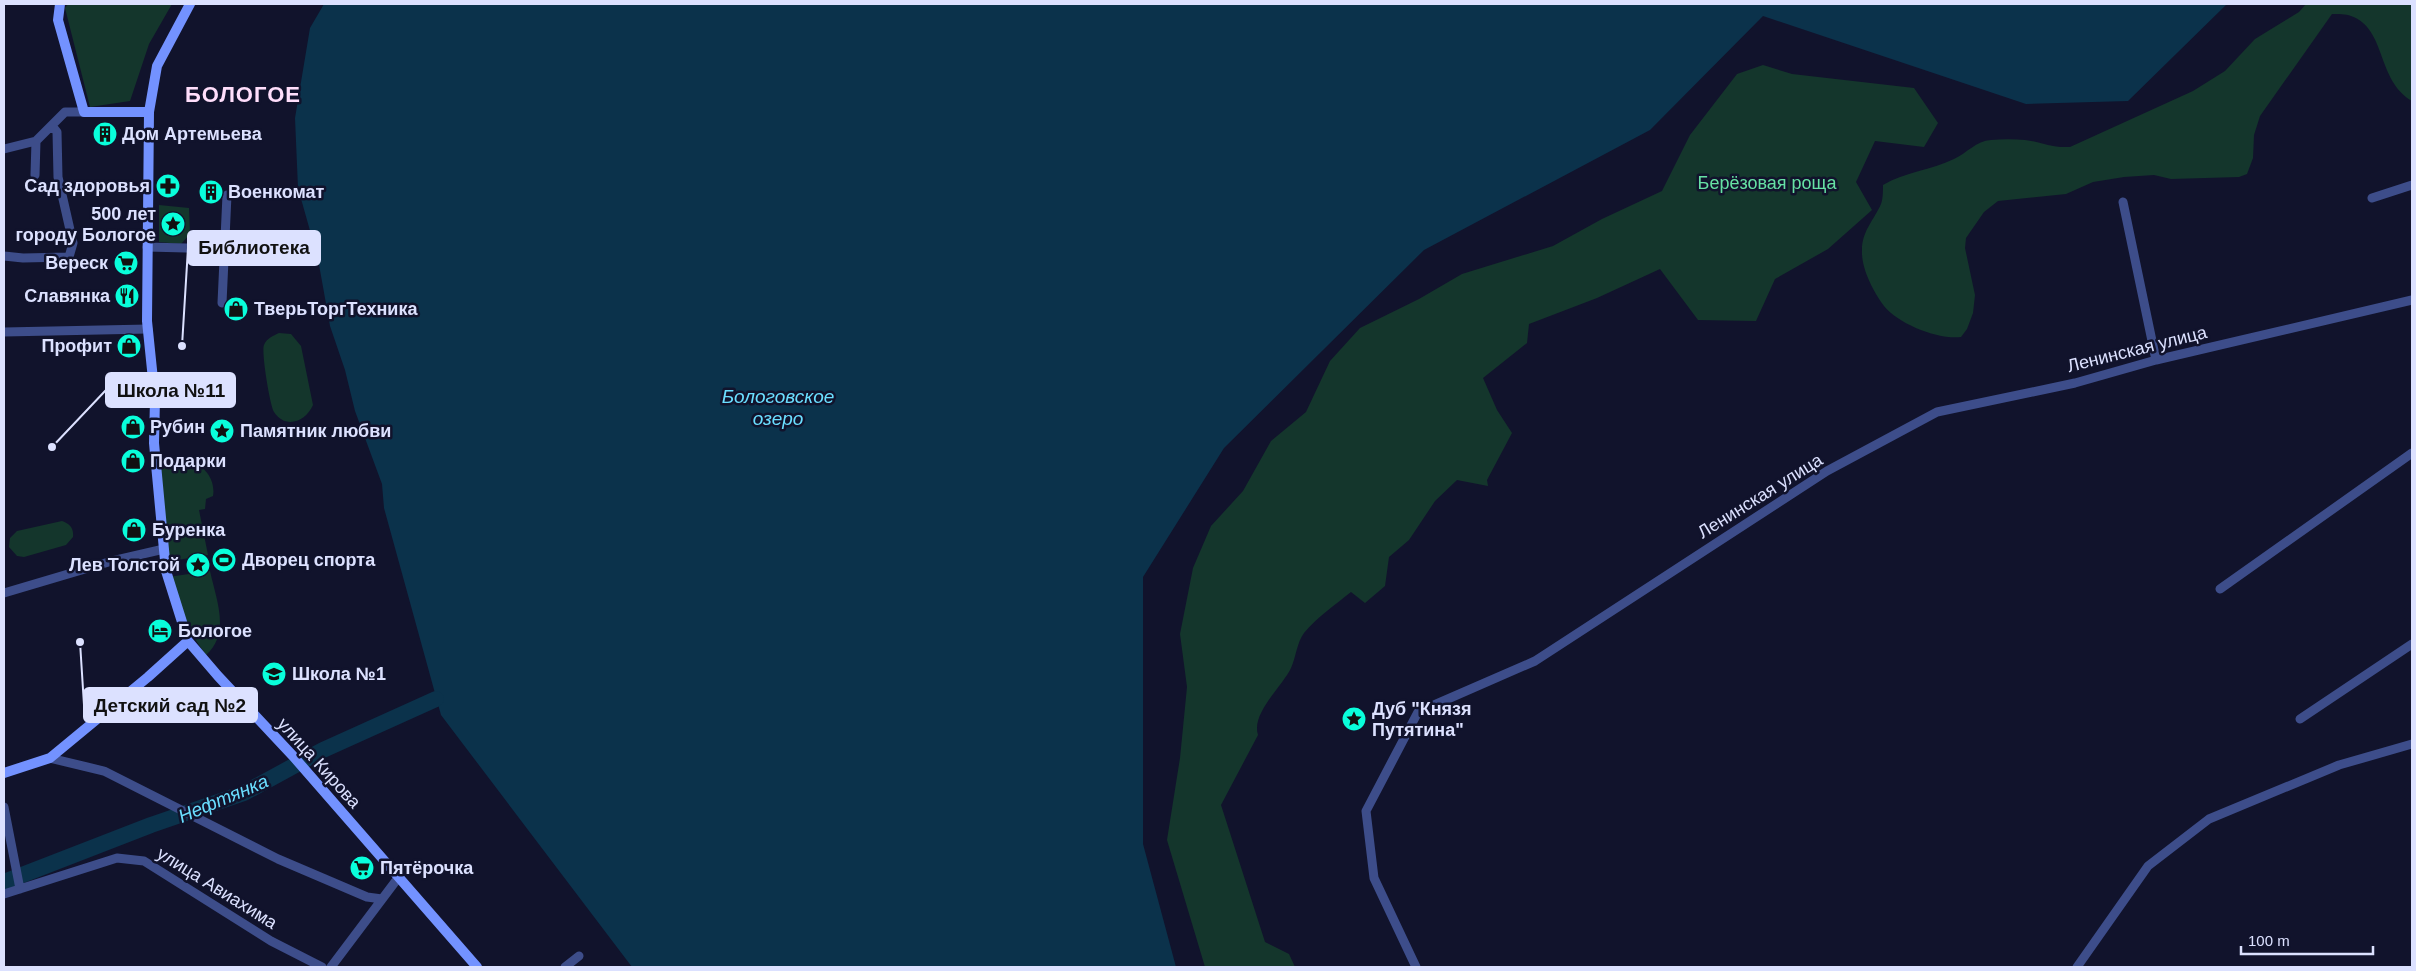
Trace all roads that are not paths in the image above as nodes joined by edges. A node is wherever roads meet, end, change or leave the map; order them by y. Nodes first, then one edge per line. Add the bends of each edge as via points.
1 (60, 4) edge
2 (190, 4) edge
3 (84, 112) junction
4 (148, 112) junction
5 (52, 127) junction
6 (36, 141) junction
7 (4, 149) edge
8 (35, 175) dead end
9 (2412, 185) edge
10 (227, 195) dead end
11 (2372, 198) dead end
12 (2123, 202) dead end
13 (148, 247) junction
14 (225, 249) junction
15 (4, 256) edge
16 (2412, 300) edge
17 (222, 303) dead end
18 (148, 330) junction
19 (4, 332) edge
20 (2156, 360) junction
21 (2412, 453) edge
22 (164, 549) junction
23 (2220, 589) dead end
24 (4, 593) edge
25 (188, 641) junction
26 (2412, 644) edge
27 (2300, 719) dead end
28 (2412, 744) edge
29 (50, 758) junction
30 (4, 773) edge
31 (4, 807) edge
32 (398, 878) junction
33 (20, 889) junction
34 (4, 894) edge
35 (382, 899) junction
36 (579, 956) dead end
37 (473, 966) edge
38 (322, 967) edge
39 (331, 967) edge
40 (565, 967) edge
41 (1416, 967) edge
42 (2077, 967) edge

1 - 3 main road via 58,20
2 - 4 main road, улица Кирова via 157,66
3 - 4 main road
3 - 5 street via 65,112
4 - 13 main road, улица Кирова
5 - 6 street
5 - 15 street via 57,132 58,177 73,242 69,258
6 - 7 street
6 - 8 street
9 - 11 street
10 - 14 street
12 - 20 street
13 - 14 street
13 - 18 main road, улица Кирова
14 - 17 street
16 - 20 street, Ленинская улица
18 - 19 street
18 - 22 main road, улица Кирова
20 - 41 street, Ленинская улица via 2076,383 1937,412 1827,471 1535,661 1418,712 1366,811 1374,878
21 - 23 street
22 - 24 street
22 - 25 main road, улица Кирова via 166,571
25 - 29 main road
25 - 32 main road, улица Кирова
26 - 27 street
28 - 42 street via 2339,765 2208,819 2148,866
29 - 30 main road
29 - 35 street via 104,771 278,859 367,897
31 - 33 street
32 - 35 street
32 - 37 main road, улица Кирова
33 - 34 street, улица Авиахима
33 - 38 street, улица Авиахима via 117,858 144,862 271,941
35 - 39 street
36 - 40 street

